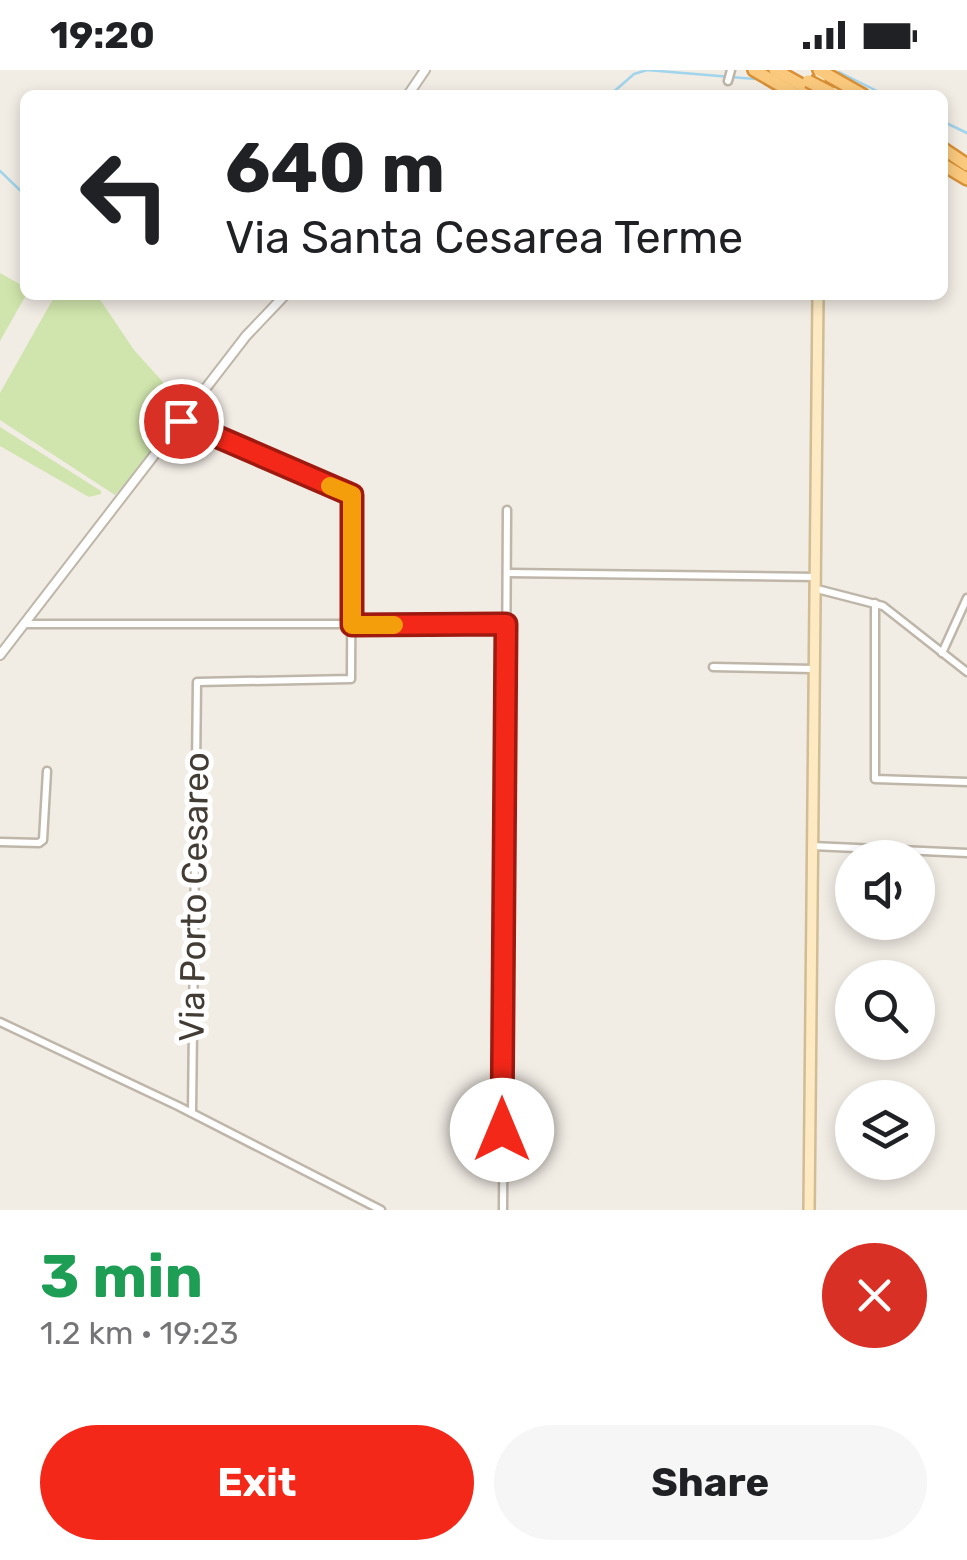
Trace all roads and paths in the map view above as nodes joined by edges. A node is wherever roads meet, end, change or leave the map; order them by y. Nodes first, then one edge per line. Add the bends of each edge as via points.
1 (731, 70) edge
2 (754, 70) edge
3 (775, 70) edge
4 (790, 70) edge
5 (820, 70) edge
6 (728, 81) dead end
7 (804, 88) edge
8 (854, 90) edge
9 (280, 300) edge
10 (818, 300) edge
11 (181, 421) junction
12 (507, 510) dead end
13 (507, 574) junction
14 (816, 577) junction
15 (816, 589) junction
16 (967, 598) edge
17 (875, 602) junction
18 (24, 624) junction
19 (506, 624) junction
20 (352, 625) junction
21 (942, 653) junction
22 (0, 655) edge
23 (712, 667) dead end
24 (814, 669) junction
25 (967, 672) edge
26 (47, 771) dead end
27 (967, 782) edge
28 (0, 842) edge
29 (812, 846) junction
30 (967, 853) edge
31 (0, 1022) edge
32 (192, 1112) junction
33 (381, 1210) edge
34 (503, 1210) edge
35 (809, 1210) edge

1 - 6 street
2 - 7 highway
3 - 7 highway
4 - 7 highway
5 - 8 highway
9 - 11 street
10 - 14 main road
11 - 18 street
11 - 20 street via 352,495
12 - 13 street
13 - 14 street
13 - 19 street
14 - 15 main road
15 - 17 street
15 - 24 main road
16 - 21 street
17 - 21 street
17 - 27 street via 874,780
18 - 20 street
18 - 22 street
19 - 20 street
19 - 34 street
20 - 32 street, Via Porto Cesareo via 351,678 197,682
21 - 25 street
23 - 24 street
24 - 29 main road
26 - 28 street via 43,840
29 - 30 street
29 - 35 main road
31 - 32 street
32 - 33 street

